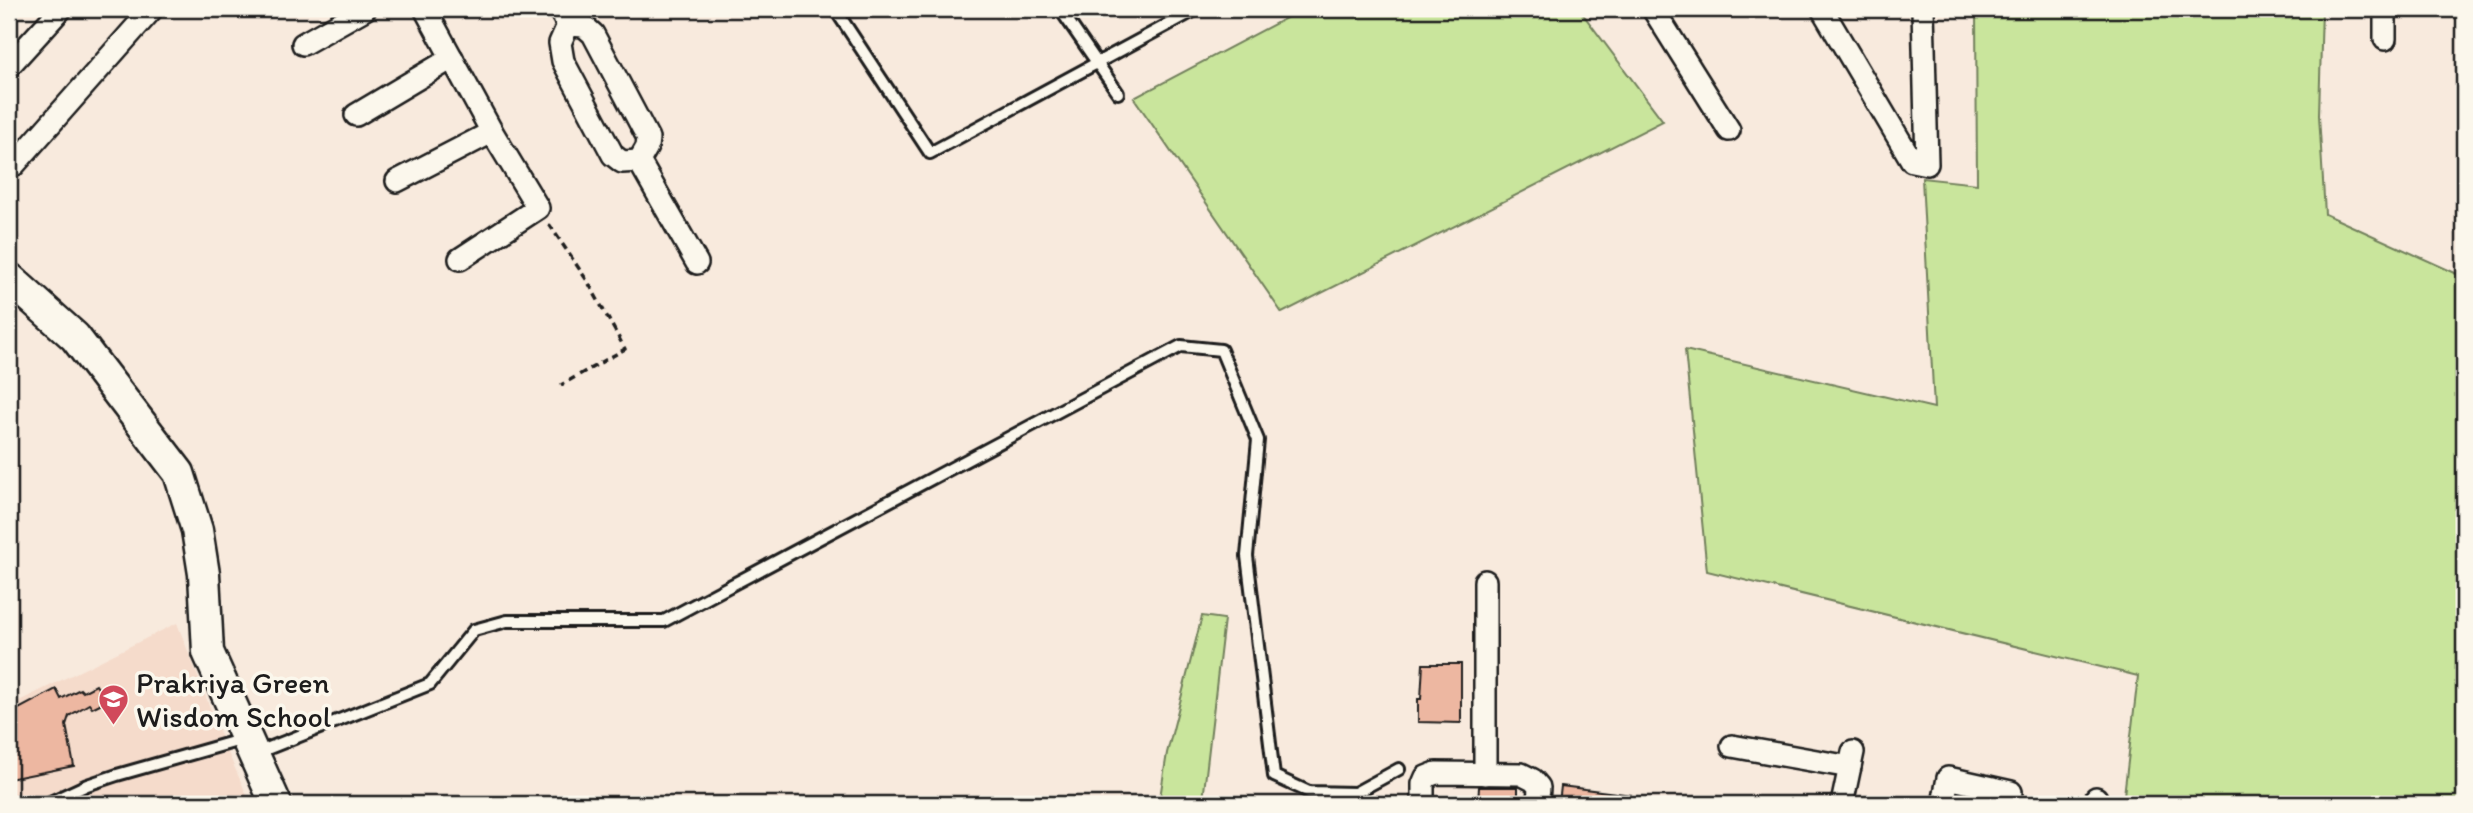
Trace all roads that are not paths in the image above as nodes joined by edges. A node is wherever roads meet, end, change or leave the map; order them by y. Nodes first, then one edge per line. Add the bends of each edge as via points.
1 (61, 9) edge
2 (152, 9) edge
3 (365, 9) edge
4 (425, 9) edge
5 (835, 9) edge
6 (1060, 9) edge
7 (1197, 9) edge
8 (1653, 9) edge
9 (1822, 9) edge
10 (1923, 9) edge
11 (2385, 9) edge
12 (563, 17) edge
13 (2385, 39) dead end
14 (303, 44) dead end
15 (452, 58) junction
16 (1097, 62) junction
17 (9, 66) edge
18 (1118, 93) dead end
19 (356, 115) dead end
20 (1728, 130) dead end
21 (492, 132) junction
22 (9, 159) edge
23 (639, 161) junction
24 (397, 181) dead end
25 (460, 259) dead end
26 (697, 263) dead end
27 (9, 278) edge
28 (1485, 581) dead end
29 (250, 746) junction
30 (1732, 747) dead end
31 (1399, 769) dead end
32 (1485, 774) junction
33 (2011, 792) dead end
34 (46, 804) edge
35 (276, 804) edge
36 (1423, 804) edge
37 (1538, 804) edge
38 (1842, 804) edge
39 (1943, 804) edge

1 - 17 street
2 - 22 street via 14,164
3 - 14 street
4 - 15 street
5 - 16 lane via 930,153
6 - 16 lane
7 - 16 lane
8 - 20 street
9 - 10 street via 1912,161 1927,164
11 - 13 street
12 - 23 street via 593,34 648,138
12 - 23 street via 563,61 613,155 622,162
15 - 19 street
15 - 21 street
16 - 18 lane
21 - 24 street
21 - 25 street via 538,208
23 - 26 street
27 - 29 main road via 75,337 179,473 197,530 208,652
28 - 32 street
29 - 31 lane via 430,684 474,630 508,621 664,621 1181,346 1221,350 1258,440 1247,556 1274,776 1309,792 1355,793
29 - 34 lane via 107,778
29 - 35 main road
30 - 38 street via 1851,760
32 - 36 street via 1426,777
32 - 37 street via 1521,774 1533,780 1539,787
33 - 39 street via 1948,778

